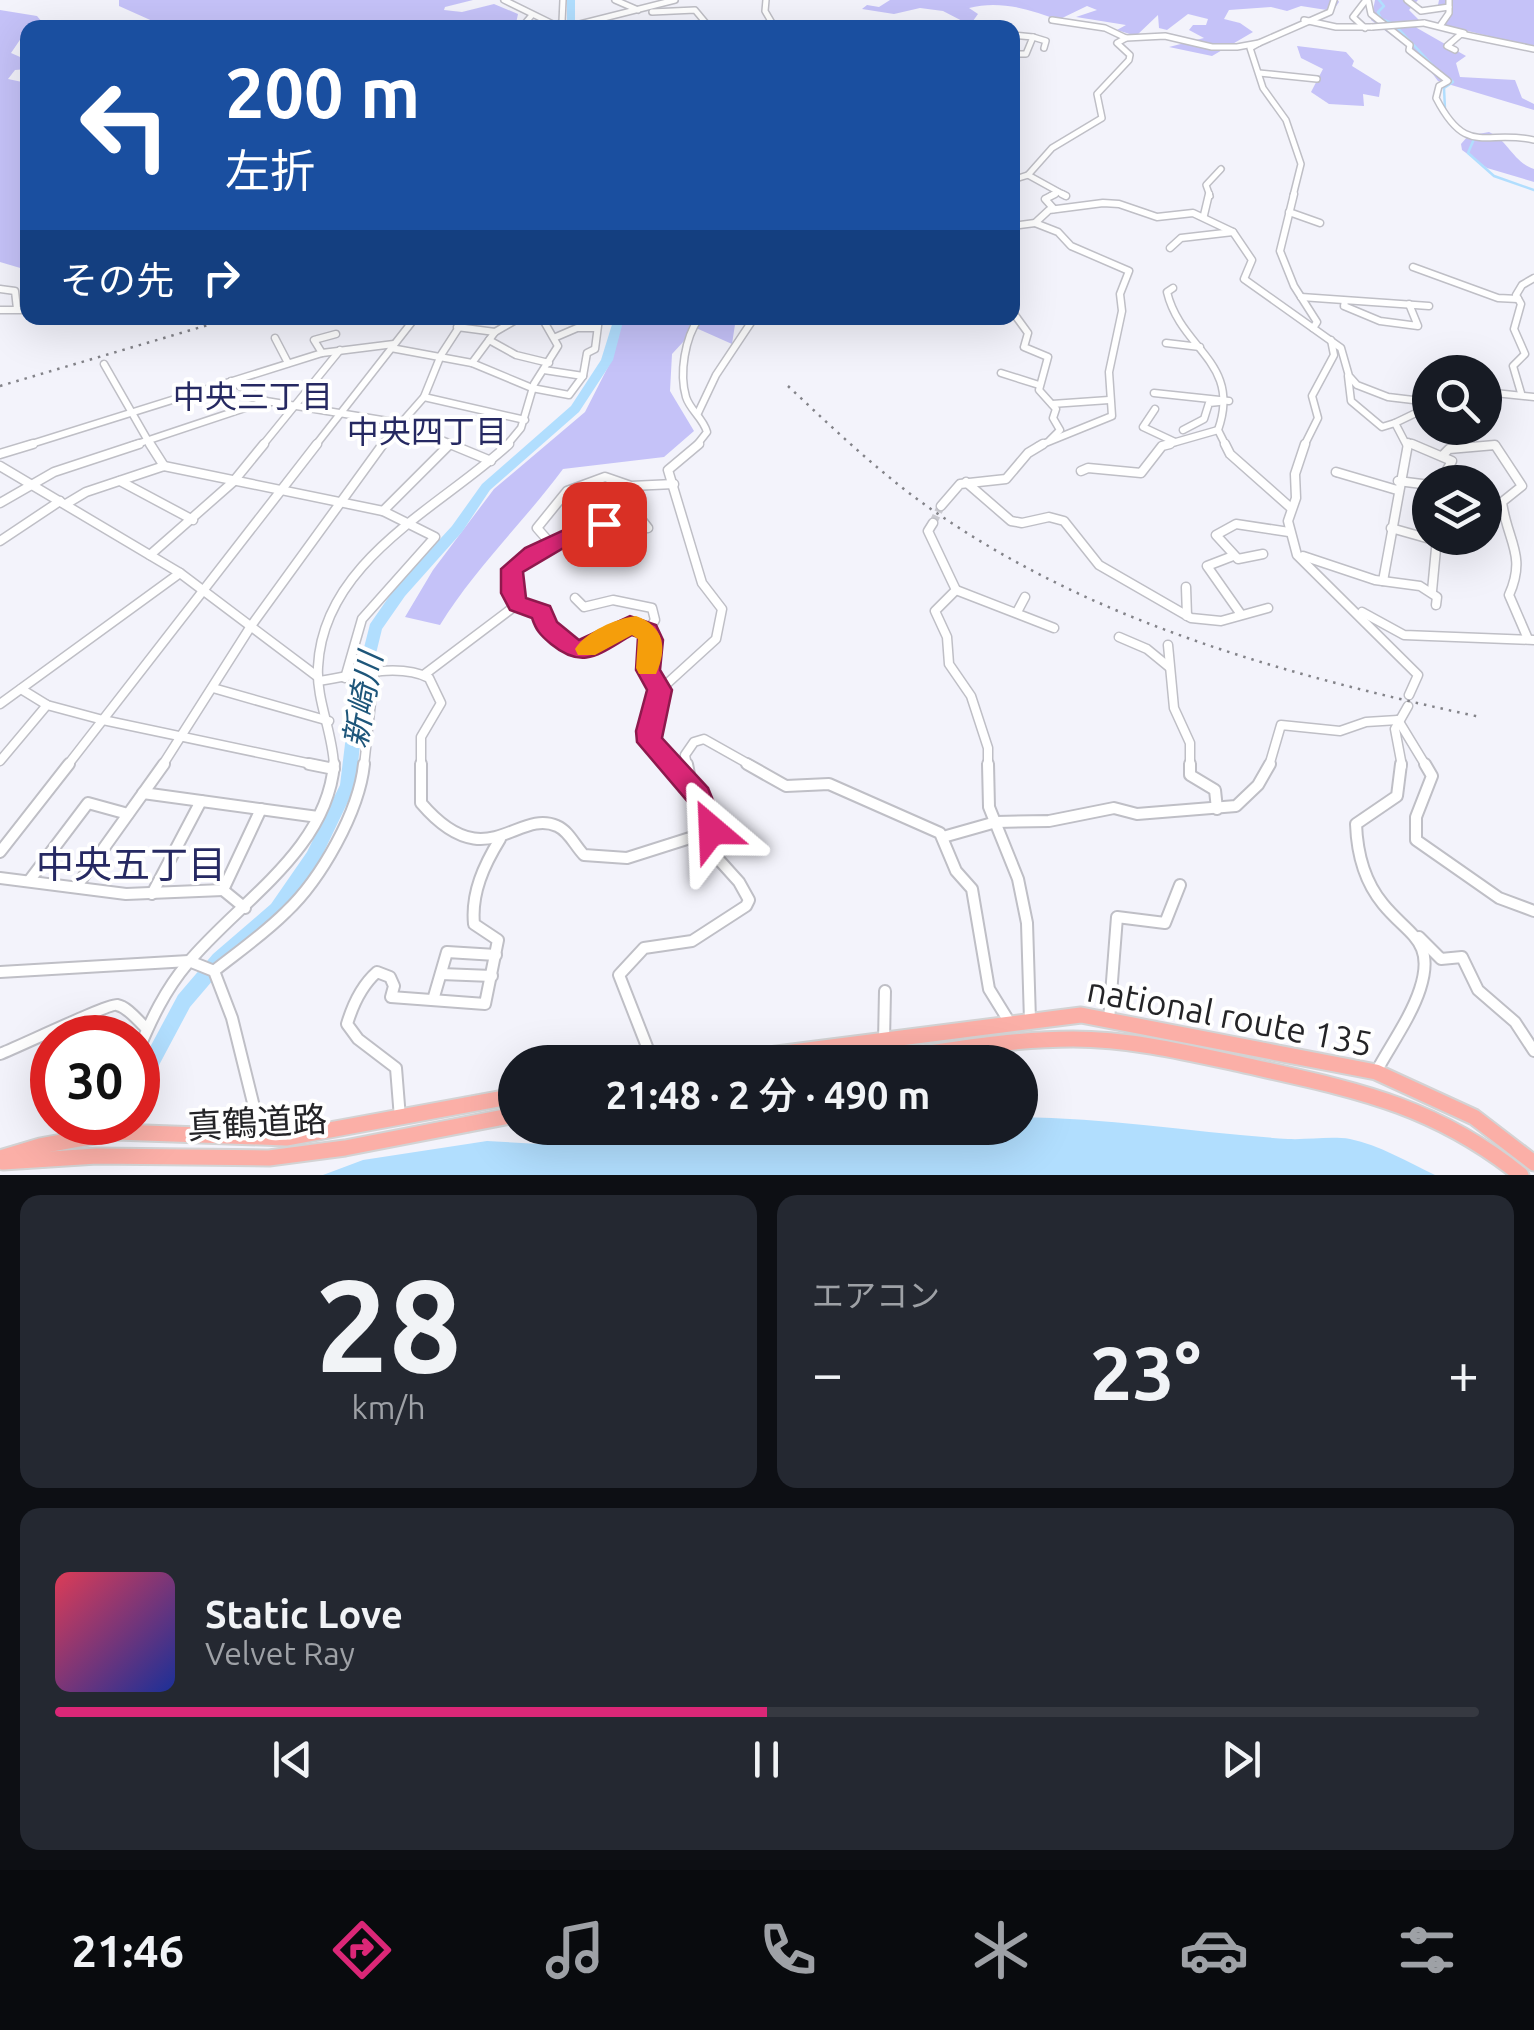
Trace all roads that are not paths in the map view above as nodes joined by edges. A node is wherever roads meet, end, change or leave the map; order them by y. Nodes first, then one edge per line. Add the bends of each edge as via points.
1 (504, 0) edge
2 (518, 0) edge
3 (615, 0) edge
4 (675, 0) edge
5 (1334, 0) edge
6 (1367, 0) edge
7 (1407, 0) edge
8 (1449, 3) edge
9 (518, 8) junction
10 (642, 11) junction
11 (532, 15) junction
12 (528, 20) edge
13 (546, 20) edge
14 (596, 20) edge
15 (703, 20) edge
16 (1052, 20) dead end
17 (1304, 20) junction
18 (1440, 26) junction
19 (1369, 27) junction
20 (1020, 36) edge
21 (1033, 37) junction
22 (1126, 38) junction
23 (1259, 43) junction
24 (1497, 43) junction
25 (1534, 46) edge
26 (1044, 48) dead end
27 (1454, 50) dead end
28 (1020, 54) edge
29 (1259, 73) junction
30 (1317, 79) dead end
31 (1534, 140) edge
32 (1222, 169) dead end
33 (1028, 175) junction
34 (1020, 178) edge
35 (1058, 192) junction
36 (1066, 196) dead end
37 (1054, 209) junction
38 (1289, 212) junction
39 (1204, 215) junction
40 (1035, 223) junction
41 (1320, 224) dead end
42 (1020, 225) edge
43 (1234, 232) junction
44 (1170, 248) dead end
45 (1413, 267) dead end
46 (1534, 278) edge
47 (1173, 288) dead end
48 (0, 289) edge
49 (1301, 297) junction
50 (1518, 300) junction
51 (1346, 301) junction
52 (1383, 302) junction
53 (1409, 304) junction
54 (1430, 306) dead end
55 (0, 310) edge
56 (17, 310) joint
57 (1020, 322) edge
58 (1388, 322) junction
59 (408, 325) edge
60 (508, 325) edge
61 (547, 325) edge
62 (596, 325) edge
63 (693, 325) edge
64 (750, 325) edge
65 (457, 327) joint
66 (595, 328) junction
67 (1313, 328) junction
68 (496, 332) junction
69 (336, 334) dead end
70 (556, 337) junction
71 (274, 338) dead end
72 (489, 340) junction
73 (1331, 340) junction
74 (1166, 343) dead end
75 (392, 346) junction
76 (1200, 347) junction
77 (340, 350) junction
78 (322, 353) junction
79 (442, 355) junction
80 (472, 362) junction
81 (288, 363) junction
82 (104, 364) dead end
83 (546, 366) junction
84 (1001, 373) dead end
85 (582, 376) junction
86 (1348, 376) junction
87 (231, 382) junction
88 (1039, 385) junction
89 (532, 388) junction
90 (1502, 392) edge
91 (1154, 393) dead end
92 (1521, 393) junction
93 (424, 397) junction
94 (1534, 398) edge
95 (1109, 400) junction
96 (1229, 400) junction
97 (266, 402) junction
98 (1412, 402) edge
99 (1052, 404) junction
100 (294, 406) junction
101 (1155, 409) dead end
102 (133, 411) junction
103 (698, 412) junction
104 (340, 413) junction
105 (1412, 413) edge
106 (524, 420) junction
107 (400, 424) junction
108 (1394, 424) junction
109 (1195, 425) junction
110 (1183, 430) dead end
111 (1218, 430) junction
112 (1208, 434) junction
113 (145, 440) junction
114 (1050, 440) junction
115 (1175, 442) junction
116 (1408, 442) junction
117 (450, 444) junction
118 (0, 454) edge
119 (1442, 456) junction
120 (491, 461) junction
121 (1450, 465) edge
122 (0, 466) edge
123 (164, 466) junction
124 (1080, 471) dead end
125 (1336, 472) dead end
126 (120, 481) junction
127 (232, 482) junction
128 (966, 482) junction
129 (31, 484) junction
130 (622, 484) junction
131 (674, 484) junction
132 (1397, 486) junction
133 (1412, 486) edge
134 (282, 491) junction
135 (0, 502) edge
136 (340, 502) junction
137 (63, 503) junction
138 (941, 506) tunnel mouth
139 (1291, 508) junction
140 (382, 510) junction
141 (193, 520) junction
142 (405, 523) junction
143 (933, 523) tunnel mouth
144 (604, 524) dead end
145 (648, 528) dead end
146 (1391, 528) junction
147 (1289, 532) junction
148 (1412, 533) edge
149 (0, 541) edge
150 (550, 544) junction
151 (585, 545) junction
152 (597, 550) dead end
153 (1264, 554) dead end
154 (1297, 554) junction
155 (150, 555) junction
156 (1435, 555) edge
157 (1234, 556) junction
158 (180, 573) junction
159 (1383, 581) junction
160 (1186, 587) dead end
161 (203, 589) junction
162 (956, 590) junction
163 (1432, 591) junction
164 (575, 598) dead end
165 (1024, 598) dead end
166 (518, 604) junction
167 (1436, 605) dead end
168 (1268, 608) dead end
169 (1354, 608) junction
170 (1018, 612) junction
171 (1240, 614) junction
172 (1187, 616) junction
173 (251, 626) junction
174 (1054, 628) dead end
175 (648, 632) junction
176 (1120, 637) dead end
177 (1531, 640) edge
178 (1168, 645) dead end
179 (1169, 667) junction
180 (425, 674) junction
181 (374, 675) junction
182 (347, 678) junction
183 (318, 679) junction
184 (213, 688) junction
185 (21, 689) junction
186 (660, 690) junction
187 (0, 704) edge
188 (47, 706) junction
189 (102, 720) junction
190 (1398, 720) junction
191 (330, 721) junction
192 (184, 735) junction
193 (0, 760) edge
194 (334, 769) junction
195 (692, 789) junction
196 (143, 792) junction
197 (201, 800) junction
198 (261, 809) junction
199 (1217, 810) junction
200 (128, 814) junction
201 (318, 817) junction
202 (996, 822) junction
203 (712, 830) junction
204 (943, 837) junction
205 (500, 840) junction
206 (0, 852) edge
207 (0, 878) edge
208 (30, 881) junction
209 (1180, 884) dead end
210 (76, 886) junction
211 (223, 890) junction
212 (152, 894) junction
213 (245, 908) junction
214 (1534, 911) edge
215 (1418, 938) junction
216 (496, 955) junction
217 (188, 961) junction
218 (214, 971) junction
219 (0, 972) edge
220 (441, 974) junction
221 (492, 976) junction
222 (885, 990) dead end
223 (433, 1000) junction
224 (90, 1015) edge
225 (132, 1015) edge
226 (155, 1015) edge
227 (1030, 1020) junction
228 (1109, 1020) junction
229 (1010, 1023) junction
230 (30, 1042) edge
231 (884, 1042) junction
232 (646, 1045) edge
233 (858, 1045) edge
234 (1003, 1045) edge
235 (1534, 1051) edge
236 (0, 1054) edge
237 (1376, 1072) junction
238 (498, 1099) edge
239 (400, 1118) junction
240 (498, 1118) edge
241 (160, 1133) edge
242 (262, 1139) junction
243 (44, 1145) edge
244 (0, 1160) edge
245 (1534, 1163) edge
246 (1521, 1175) edge

1 - 9 street
2 - 9 street
3 - 10 street
4 - 10 street
5 - 17 street via 1330,12
6 - 19 street via 1352,17
6 - 31 street via 1368,12 1448,81 1436,98 1453,128 1488,140
7 - 8 street via 1426,14
8 - 18 street
9 - 11 street
10 - 14 street
10 - 15 street via 695,10
11 - 12 street
11 - 13 street
16 - 22 street
17 - 19 street
17 - 23 street
18 - 19 street, bridge
18 - 24 street
20 - 21 street
21 - 26 street via 1046,42
21 - 28 street
22 - 23 street via 1165,36 1217,47
22 - 33 street via 1118,44 1129,60 1098,94 1102,118 1052,148
23 - 29 street via 1250,48
24 - 25 street
24 - 27 street via 1458,35 1447,46
29 - 30 street
29 - 38 street via 1301,164
32 - 39 street via 1206,185
33 - 34 street
33 - 35 street
35 - 36 street
35 - 37 street via 1045,198
37 - 39 street via 1119,204 1157,217
37 - 40 street
38 - 41 street
38 - 49 street via 1280,251
39 - 43 street
40 - 42 street
40 - 95 street via 1129,271 1120,294
43 - 44 street via 1182,238
43 - 67 street via 1252,260 1244,279
45 - 50 street
46 - 50 street via 1522,285
47 - 76 street via 1166,292 1172,315
48 - 56 street via 15,291
49 - 51 street
49 - 67 street via 1317,322
50 - 92 street via 1514,330 1525,354 1513,366
51 - 52 street
51 - 58 street via 1352,310
52 - 53 street
52 - 58 street
53 - 54 street
53 - 58 street via 1418,326
55 - 56 street
57 - 88 street via 1028,333 1024,347 1048,357
59 - 75 street
60 - 68 street
61 - 70 street
62 - 66 street
63 - 103 street via 682,369 686,400
64 - 103 street via 715,371
65 - 68 street
65 - 79 street
66 - 70 street
66 - 85 street via 595,349 587,354
67 - 73 street
68 - 72 street
69 - 78 street via 314,340
70 - 83 street
71 - 81 street
72 - 80 street
72 - 83 street
73 - 86 street via 1341,348
73 - 139 street via 1334,355 1312,396 1318,418 1300,455
74 - 76 street
75 - 77 street
75 - 79 street
75 - 104 street
76 - 96 street
77 - 78 street
77 - 100 street
78 - 81 street
79 - 80 street
79 - 93 street
80 - 89 street
81 - 87 street
82 - 102 street
83 - 85 street
83 - 89 street
84 - 88 street
85 - 89 street via 569,395
86 - 98 street via 1367,390
86 - 108 street via 1350,401 1382,427
87 - 97 street
87 - 102 street
88 - 99 street
89 - 106 street
90 - 92 street
91 - 96 street
92 - 94 street
93 - 106 street
93 - 107 street
95 - 99 street
95 - 114 street via 1109,418
96 - 109 street via 1210,404
96 - 111 street
97 - 100 street
97 - 113 street
99 - 114 street via 1060,430
100 - 104 street
100 - 127 street
101 - 115 street via 1143,427
102 - 113 street
102 - 118 street
103 - 131 street via 706,437 668,465
104 - 107 street
104 - 134 street
105 - 108 street
106 - 120 street
107 - 117 street
107 - 136 street
108 - 116 street
109 - 110 street
109 - 112 street
111 - 112 street
111 - 139 street via 1230,454
112 - 115 street
113 - 123 street
113 - 129 street
114 - 128 street via 1026,451 1006,479
115 - 124 street via 1158,449 1141,474
116 - 119 street
116 - 132 street
117 - 120 street
117 - 140 street
119 - 121 street
119 - 177 street via 1449,449 1495,446 1522,486 1502,502 1524,562 1522,579 1508,595
120 - 142 street
122 - 129 street
123 - 126 street
123 - 127 street
125 - 132 street
126 - 137 street
126 - 141 street
127 - 134 street
127 - 141 street
128 - 138 street
128 - 172 street via 1011,521 1064,520 1099,566
129 - 135 street
129 - 137 street
130 - 131 street
130 - 145 street via 610,496
130 - 150 street via 605,477 567,491 538,528
131 - 186 street via 702,582 722,609 716,638
132 - 133 street
132 - 146 street
134 - 136 street
134 - 161 street
136 - 140 street
136 - 173 street
137 - 149 street
137 - 155 street
139 - 147 street
140 - 142 street
141 - 155 street
142 - 182 street via 434,537 362,619
142 - 183 street via 378,547 335,608
143 - 162 street via 928,532
144 - 151 street
146 - 148 street
146 - 159 street
147 - 154 street
147 - 157 street via 1236,524 1216,535
150 - 151 street via 566,537
150 - 166 street via 512,569
151 - 152 street
153 - 157 street
154 - 159 street
154 - 169 street
155 - 158 street
156 - 163 street
157 - 171 street via 1207,566
158 - 161 street
158 - 185 street
159 - 163 street
160 - 172 street
161 - 173 street
161 - 189 street
162 - 170 street
162 - 202 street via 935,611 947,637 948,664 971,696 988,748 989,807
163 - 167 street
164 - 175 street via 584,607 613,600 652,608
165 - 170 street
166 - 175 street via 542,612 546,627 574,649 586,650 630,625
166 - 180 street
168 - 171 street
169 - 177 street via 1404,635
169 - 190 street via 1418,675
170 - 174 street
171 - 172 street via 1221,620
173 - 183 street
173 - 184 street
175 - 186 street via 648,670
176 - 179 street
178 - 179 street
179 - 199 street via 1174,708 1190,743 1190,774 1215,790
180 - 181 street
180 - 205 street via 441,703 421,737 421,803 462,836
181 - 182 street
181 - 218 street via 364,777 352,812 288,911
182 - 183 street
183 - 191 street
184 - 191 street
184 - 192 street
185 - 187 street
185 - 188 street
186 - 195 street via 650,742
188 - 189 street
188 - 193 street
189 - 192 street
189 - 206 street
190 - 199 street via 1340,731 1281,725 1262,781 1245,801
190 - 214 street via 1432,776 1416,817 1416,840 1499,898
190 - 215 street via 1399,790 1356,824 1356,839 1376,894
191 - 194 street
192 - 194 street
192 - 196 street
194 - 201 street
195 - 203 street
195 - 204 street via 685,755 704,739 786,786 829,784
196 - 197 street
196 - 200 street
197 - 198 street
197 - 212 street
198 - 201 street
198 - 211 street
199 - 202 street via 1137,814 1114,808 1049,821
200 - 208 street via 88,803
200 - 210 street
201 - 213 street via 276,878
202 - 204 street
202 - 227 street via 1027,924
203 - 205 street via 620,859 584,855 556,825 532,826
203 - 232 street via 710,851 749,893 746,906 692,941 644,948 619,975
204 - 229 street via 956,871 972,888 989,989
205 - 216 street via 471,909 474,924 498,940
207 - 208 street
208 - 210 street
209 - 228 street via 1164,923 1117,918
210 - 212 street
211 - 212 street
211 - 213 street
213 - 217 street
215 - 235 street via 1441,959 1460,956 1478,990 1515,1022
215 - 237 street via 1424,949 1421,988
216 - 220 street via 447,952
216 - 221 street
217 - 218 street
217 - 219 street
217 - 226 street
218 - 242 street
220 - 221 street
220 - 223 street
221 - 223 street via 485,1004
222 - 231 street
223 - 239 street via 391,997 390,978 377,972 350,1011 347,1024 358,1039 396,1068
224 - 225 street via 109,1004
227 - 228 highway, national route 135
227 - 229 highway, national route 135
228 - 237 highway, national route 135
229 - 231 highway, national route 135
230 - 236 street
231 - 233 highway, national route 135
234 - 246 highway via 1138,1043 1372,1093 1453,1124
237 - 245 highway, national route 135 via 1474,1117
238 - 239 highway
239 - 242 highway
240 - 244 highway, 真鶴道路 via 268,1158
241 - 242 highway
243 - 244 highway

